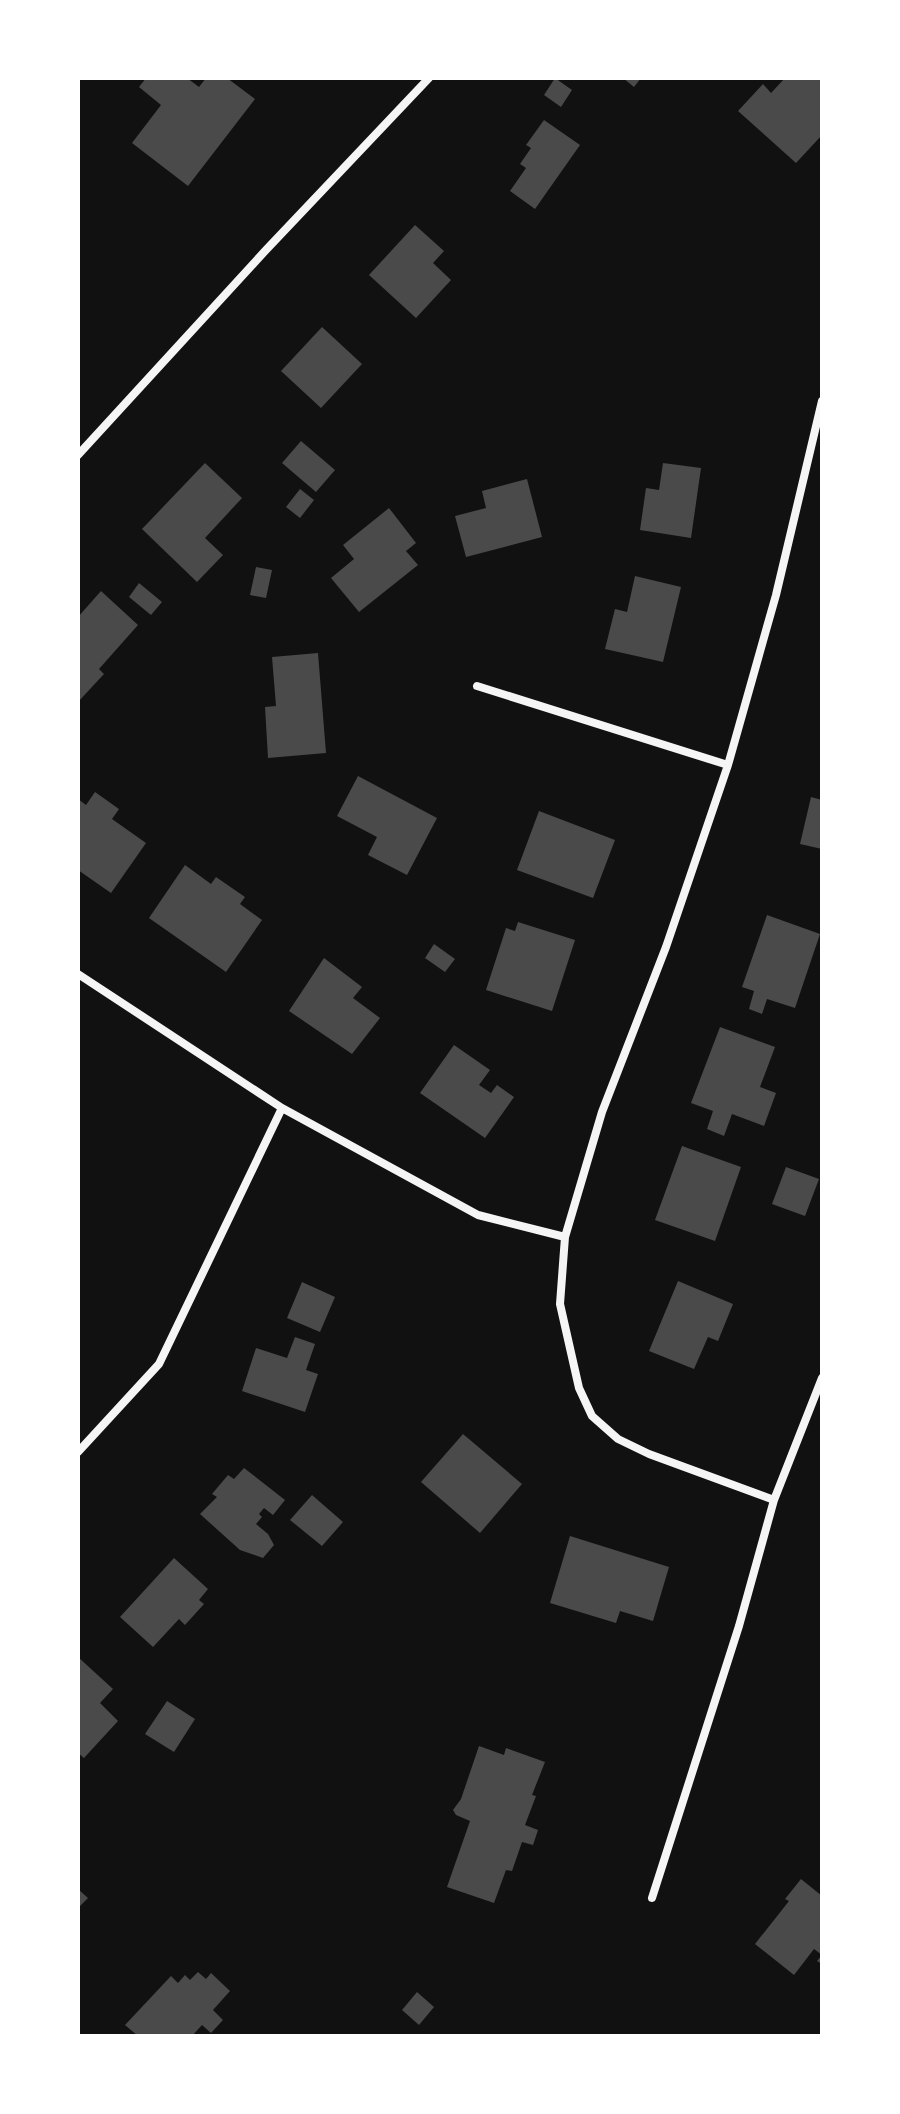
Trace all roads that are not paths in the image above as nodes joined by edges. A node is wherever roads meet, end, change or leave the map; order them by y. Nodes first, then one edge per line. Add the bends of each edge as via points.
1 (429, 78) edge
2 (822, 401) edge
3 (78, 455) edge
4 (477, 686) dead end
5 (728, 765) junction
6 (78, 974) edge
7 (282, 1108) junction
8 (565, 1237) junction
9 (822, 1378) edge
10 (78, 1452) edge
11 (774, 1500) junction
12 (652, 1898) dead end

1 - 3 street
2 - 5 street
4 - 5 street
5 - 8 street via 602,1112
6 - 7 street
7 - 8 street via 478,1215
7 - 10 street via 159,1364
8 - 11 street via 560,1304 579,1388 592,1416 618,1439 649,1454
9 - 11 street
11 - 12 street

